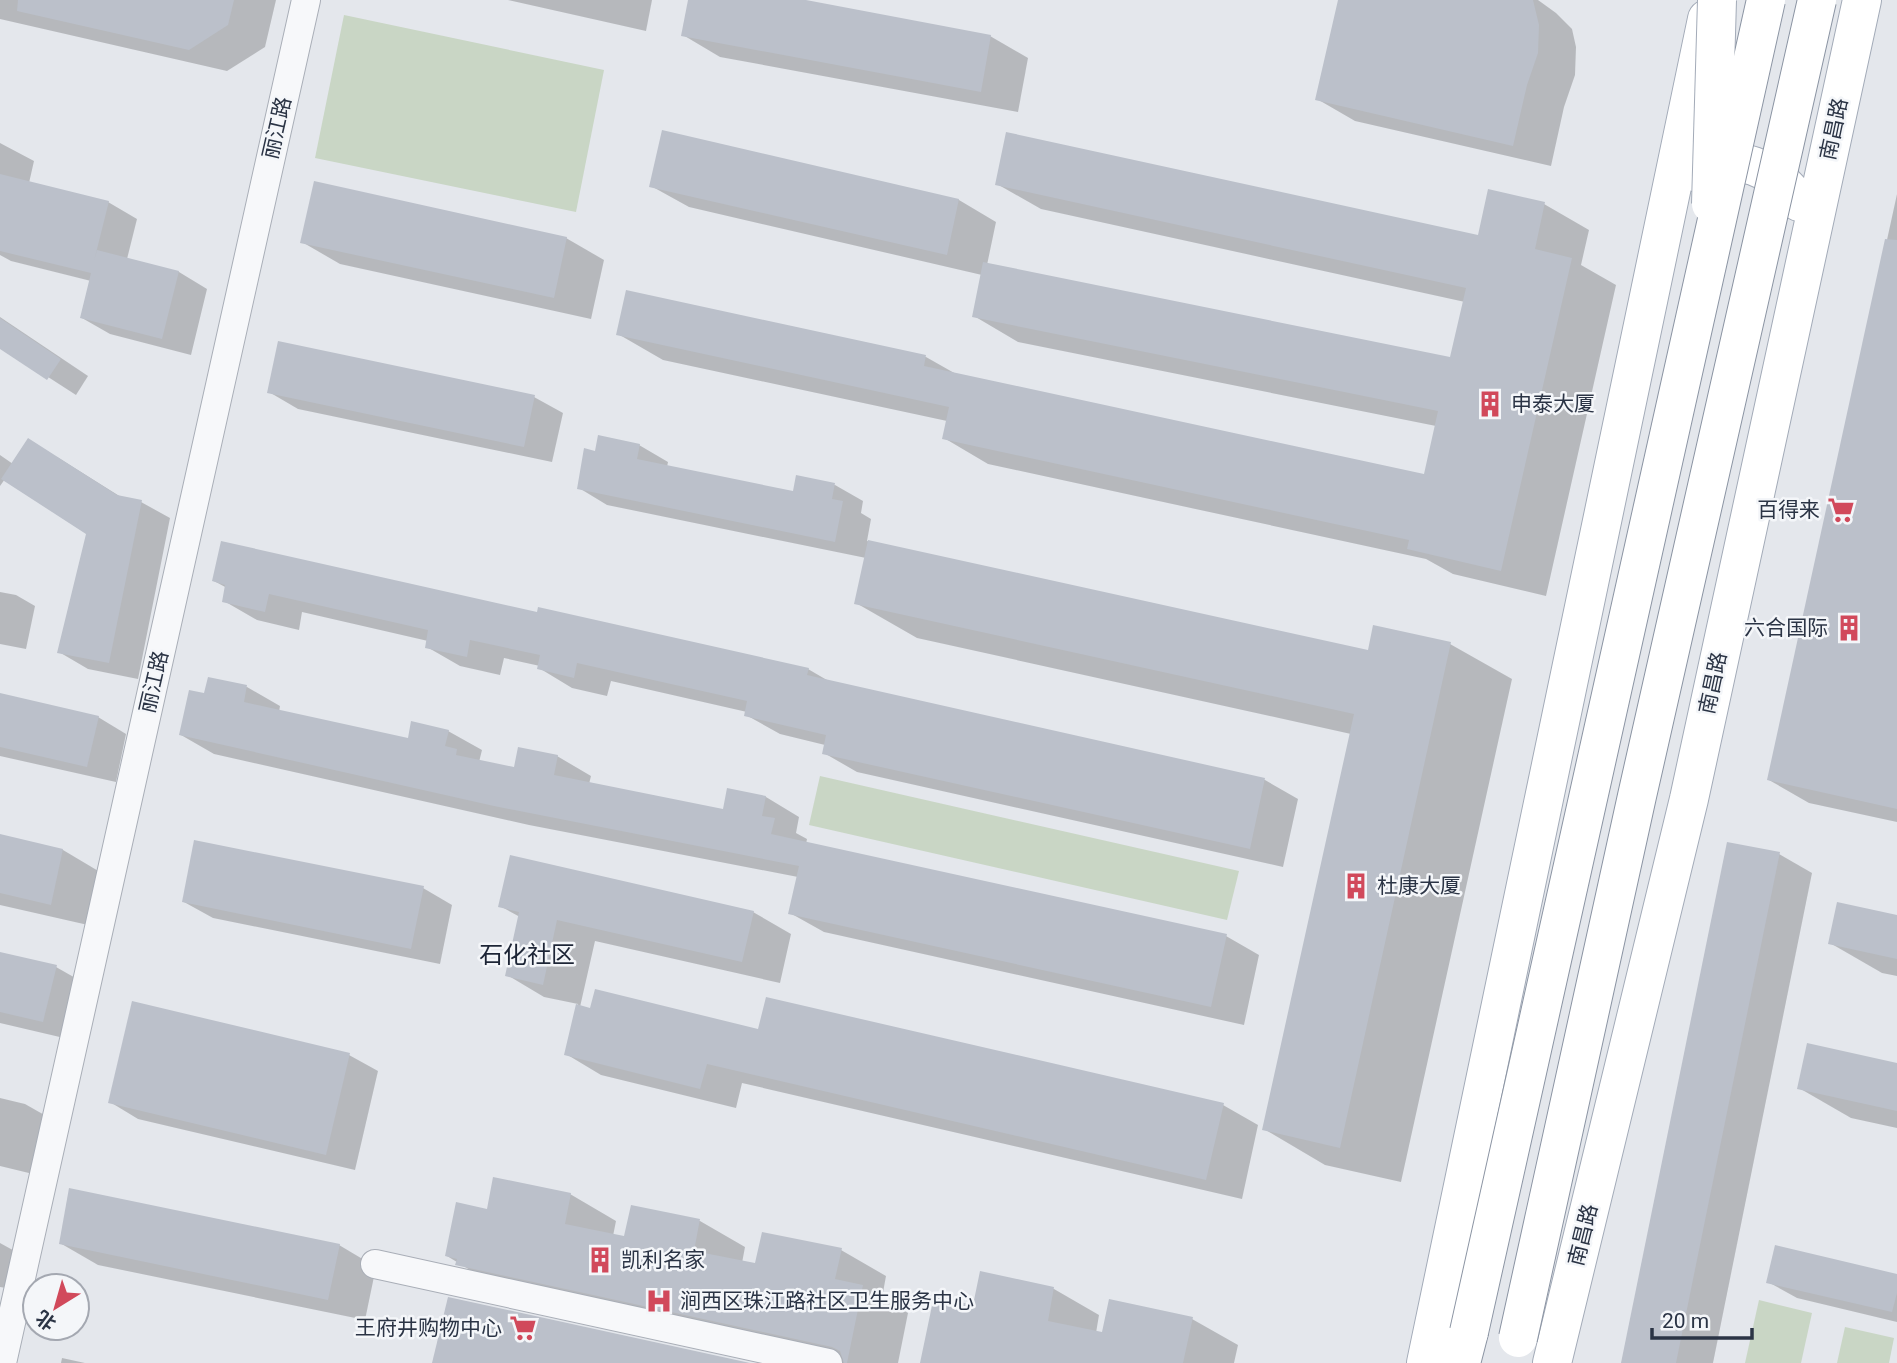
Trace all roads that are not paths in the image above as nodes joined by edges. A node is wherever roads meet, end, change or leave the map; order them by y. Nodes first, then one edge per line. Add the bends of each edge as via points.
1 (306, 0) edge
2 (1710, 0) edge
3 (1717, 0) edge
4 (1766, 0) edge
5 (1817, 0) edge
6 (1862, 0) edge
7 (1670, 196) junction
8 (1812, 225) junction
9 (1709, 252) junction
10 (374, 1265) dead end
11 (1465, 1348) edge
12 (1516, 1351) edge
13 (2, 1363) edge
14 (828, 1363) edge
15 (1426, 1363) edge
16 (1552, 1363) edge

1 - 13 street, 丽江路
2 - 7 main road
3 - 9 main road, bridge
4 - 9 main road, bridge
5 - 12 main road, 南昌路, bridge
6 - 8 main road, 南昌路
7 - 8 main road via 1704,169 1739,162 1774,175 1790,189
7 - 15 main road
8 - 16 main road, 南昌路 via 1689,799
9 - 11 main road, bridge
10 - 14 street

